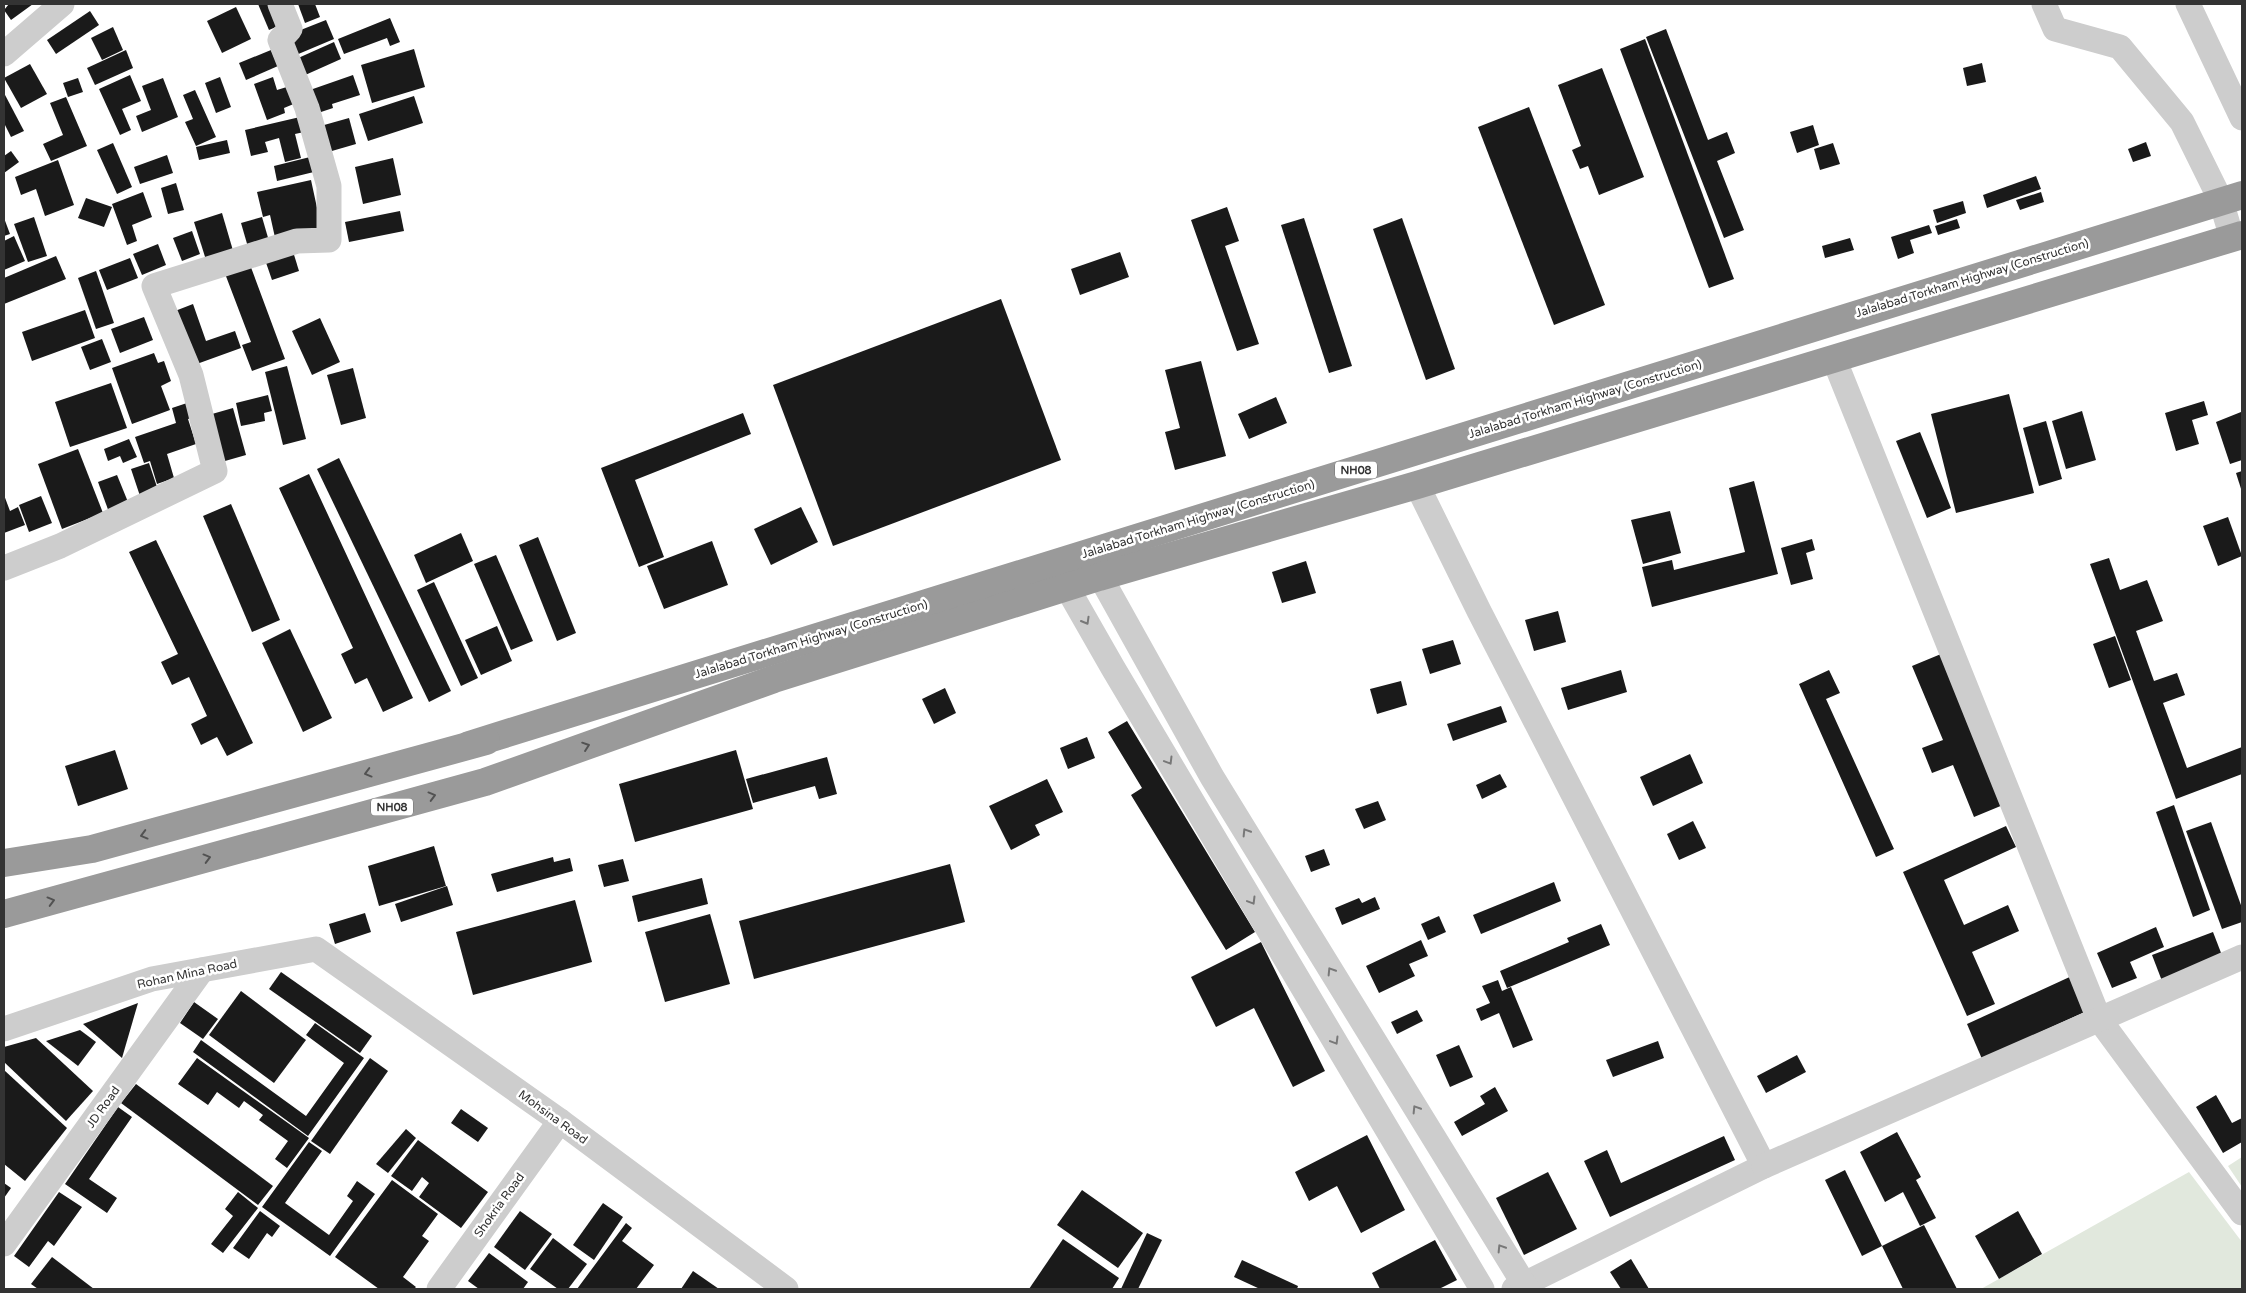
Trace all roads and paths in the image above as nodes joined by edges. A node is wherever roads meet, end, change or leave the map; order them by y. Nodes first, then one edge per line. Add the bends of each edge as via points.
1 (60, 4) edge
2 (280, 4) edge
3 (2044, 4) edge
4 (2188, 4) edge
5 (4, 54) edge
6 (2242, 118) edge
7 (2232, 198) edge
8 (2237, 237) edge
9 (2022, 263) junction
10 (2032, 298) junction
11 (1834, 359) junction
12 (1417, 485) junction
13 (1054, 563) junction
14 (1093, 565) junction
15 (4, 568) edge
16 (1066, 587) junction
17 (1142, 653) junction
18 (1113, 668) junction
19 (774, 679) junction
20 (469, 745) junction
21 (4, 863) edge
22 (4, 914) edge
23 (316, 950) joint
24 (2242, 957) edge
25 (202, 970) junction
26 (2099, 1019) junction
27 (4, 1029) edge
28 (560, 1121) junction
29 (1764, 1166) junction
30 (2242, 1213) edge
31 (4, 1244) edge
32 (1522, 1288) edge
33 (439, 1289) edge
34 (786, 1289) edge
35 (1482, 1289) edge

1 - 5 street
2 - 15 street via 290,29 280,40 307,108 328,186 334,238 297,241 154,286 190,375 215,471 60,546
3 - 7 street via 2055,29 2120,48 2182,122
4 - 6 street
7 - 8 street
7 - 9 highway, Jalalabad Torkham Highway (Construction) / NH08
8 - 10 highway, NH08
9 - 10 highway
9 - 14 highway, Jalalabad Torkham Highway (Construction) / NH08
10 - 11 highway, NH08
11 - 12 highway, NH08
11 - 26 street
12 - 14 highway, NH08
12 - 29 street
13 - 14 highway, Jalalabad Torkham Highway (Construction) / NH08
13 - 16 street
13 - 20 highway, Jalalabad Torkham Highway (Construction) / NH08
14 - 16 highway, NH08
14 - 17 street
16 -> 18 street
16 - 19 highway, NH08
17 - 18 street
32 -> 17 street via 1212,777
18 -> 35 street
19 - 20 highway, NH08
22 -> 19 highway, NH08 via 484,782
20 -> 21 highway, NH08 via 92,849
23 - 25 street, Rohan Mina Road
23 - 28 street, Mohsina Road
24 - 26 street
25 - 27 street, Rohan Mina Road via 152,979
25 - 31 street, JD Road
26 - 29 street
26 - 30 street
28 - 33 street, Shokria Road
28 - 34 street, Mohsina Road
29 - 32 street

